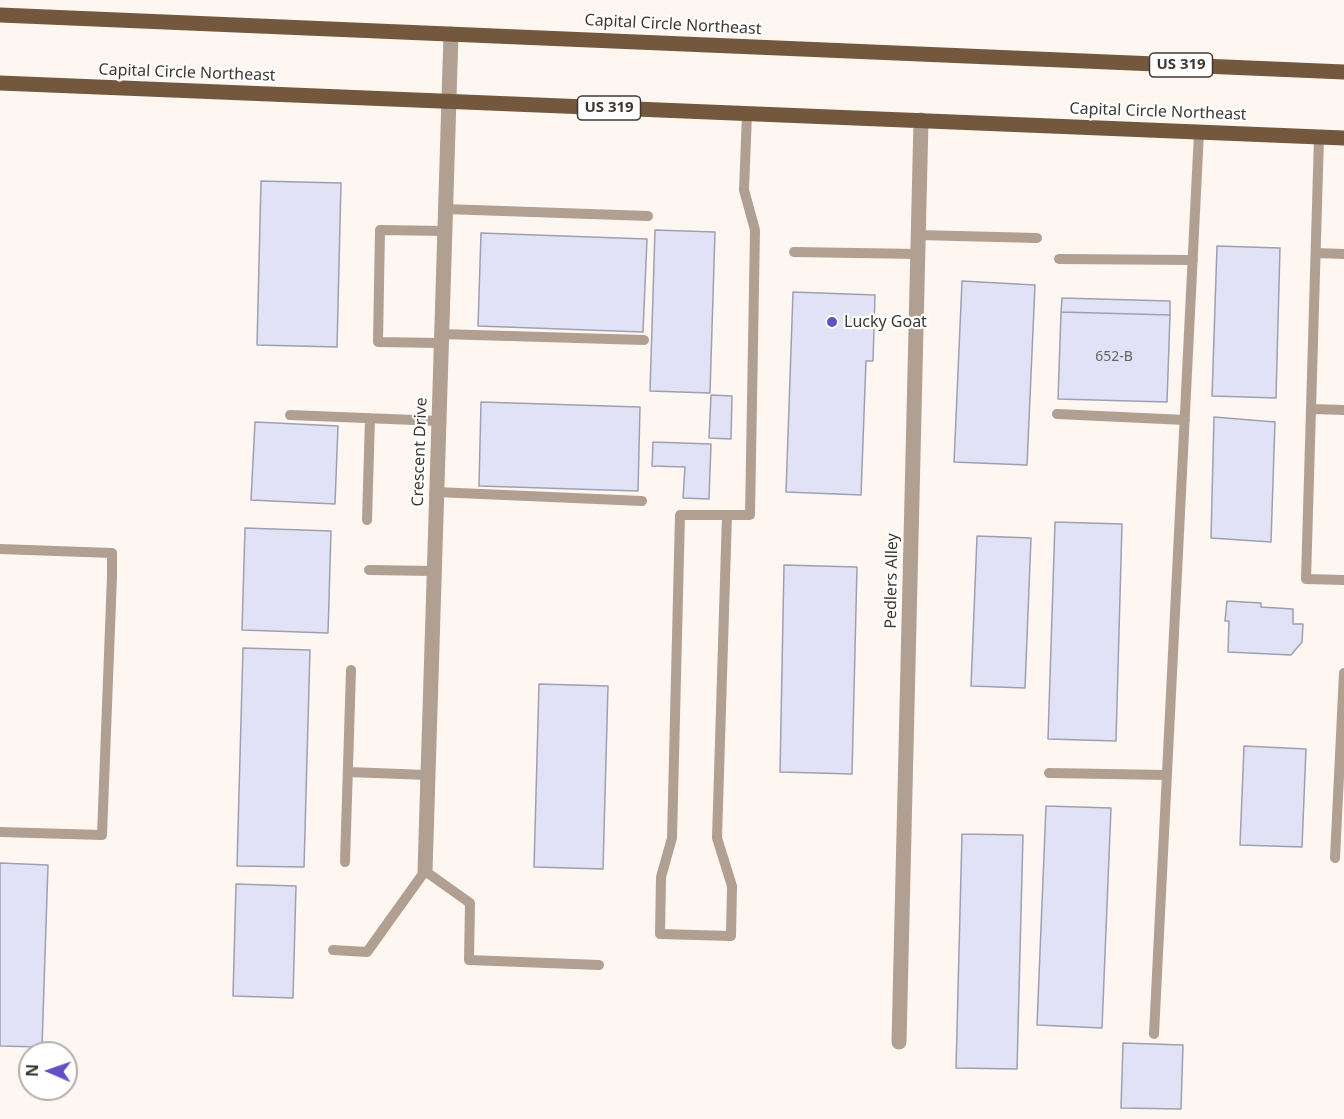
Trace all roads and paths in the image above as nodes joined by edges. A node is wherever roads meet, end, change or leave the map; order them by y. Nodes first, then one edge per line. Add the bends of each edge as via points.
1 (0, 15) edge
2 (451, 34) junction
3 (1344, 72) edge
4 (0, 83) edge
5 (449, 101) junction
6 (747, 114) junction
7 (921, 120) junction
8 (1199, 132) junction
9 (1319, 137) junction
10 (1344, 138) edge
11 (445, 209) junction
12 (648, 216) dead end
13 (445, 231) junction
14 (918, 235) junction
15 (1037, 238) dead end
16 (794, 252) dead end
17 (1316, 253) junction
18 (918, 254) junction
19 (1344, 254) edge
20 (1059, 259) dead end
21 (1193, 260) junction
22 (441, 339) junction
23 (644, 340) dead end
24 (1311, 409) junction
25 (1344, 410) edge
26 (1057, 414) dead end
27 (290, 415) dead end
28 (370, 418) junction
29 (439, 420) junction
30 (1185, 420) junction
31 (436, 492) junction
32 (642, 501) dead end
33 (727, 515) junction
34 (367, 520) dead end
35 (0, 549) edge
36 (369, 570) dead end
37 (435, 571) junction
38 (1344, 580) edge
39 (351, 670) dead end
40 (1344, 673) edge
41 (1344, 684) edge
42 (348, 772) junction
43 (1049, 773) dead end
44 (428, 775) junction
45 (1167, 775) junction
46 (0, 832) edge
47 (1335, 858) dead end
48 (345, 862) dead end
49 (425, 871) junction
50 (333, 950) dead end
51 (599, 965) dead end
52 (1154, 1034) dead end
53 (899, 1042) dead end

1 - 2 main road, Capital Circle Northeast / US 319
2 - 3 main road, Capital Circle Northeast / US 319
2 - 5 street, Crescent Drive
4 - 5 main road, Capital Circle Northeast / US 319
5 - 6 main road, Capital Circle Northeast / US 319
5 - 11 street, Crescent Drive
6 - 7 main road, Capital Circle Northeast / US 319
6 - 33 lane via 744,190 755,230 750,515
7 - 8 main road, Capital Circle Northeast / US 319
7 - 14 street, Pedlers Alley
8 - 9 main road, Capital Circle Northeast / US 319
8 - 21 lane
9 - 10 main road, Capital Circle Northeast / US 319
9 - 17 lane
11 - 12 lane
11 - 13 street, Crescent Drive
13 - 22 street, Crescent Drive
13 - 22 lane via 380,230 378,342
14 - 15 lane
14 - 18 street, Pedlers Alley
16 - 18 lane
17 - 19 lane
17 - 24 lane
18 - 53 street, Pedlers Alley
20 - 21 lane
21 - 30 lane
22 - 23 lane
22 - 29 street, Crescent Drive
24 - 25 lane
24 - 38 lane via 1306,579
26 - 30 lane
27 - 28 lane
28 - 29 lane
28 - 34 lane
29 - 31 street, Crescent Drive
30 - 45 lane
31 - 32 lane
31 - 37 street, Crescent Drive
33 - 33 lane via 717,838 732,886 731,936 660,934 661,877 672,838 680,515
35 - 46 lane via 112,553 112,576 102,835
36 - 37 lane
37 - 44 street, Crescent Drive
39 - 42 lane
40 - 41 lane
41 - 47 lane
42 - 44 lane
42 - 48 lane
43 - 45 lane
44 - 49 street, Crescent Drive
45 - 52 lane
49 - 50 lane via 367,952
49 - 51 lane via 470,903 469,960

